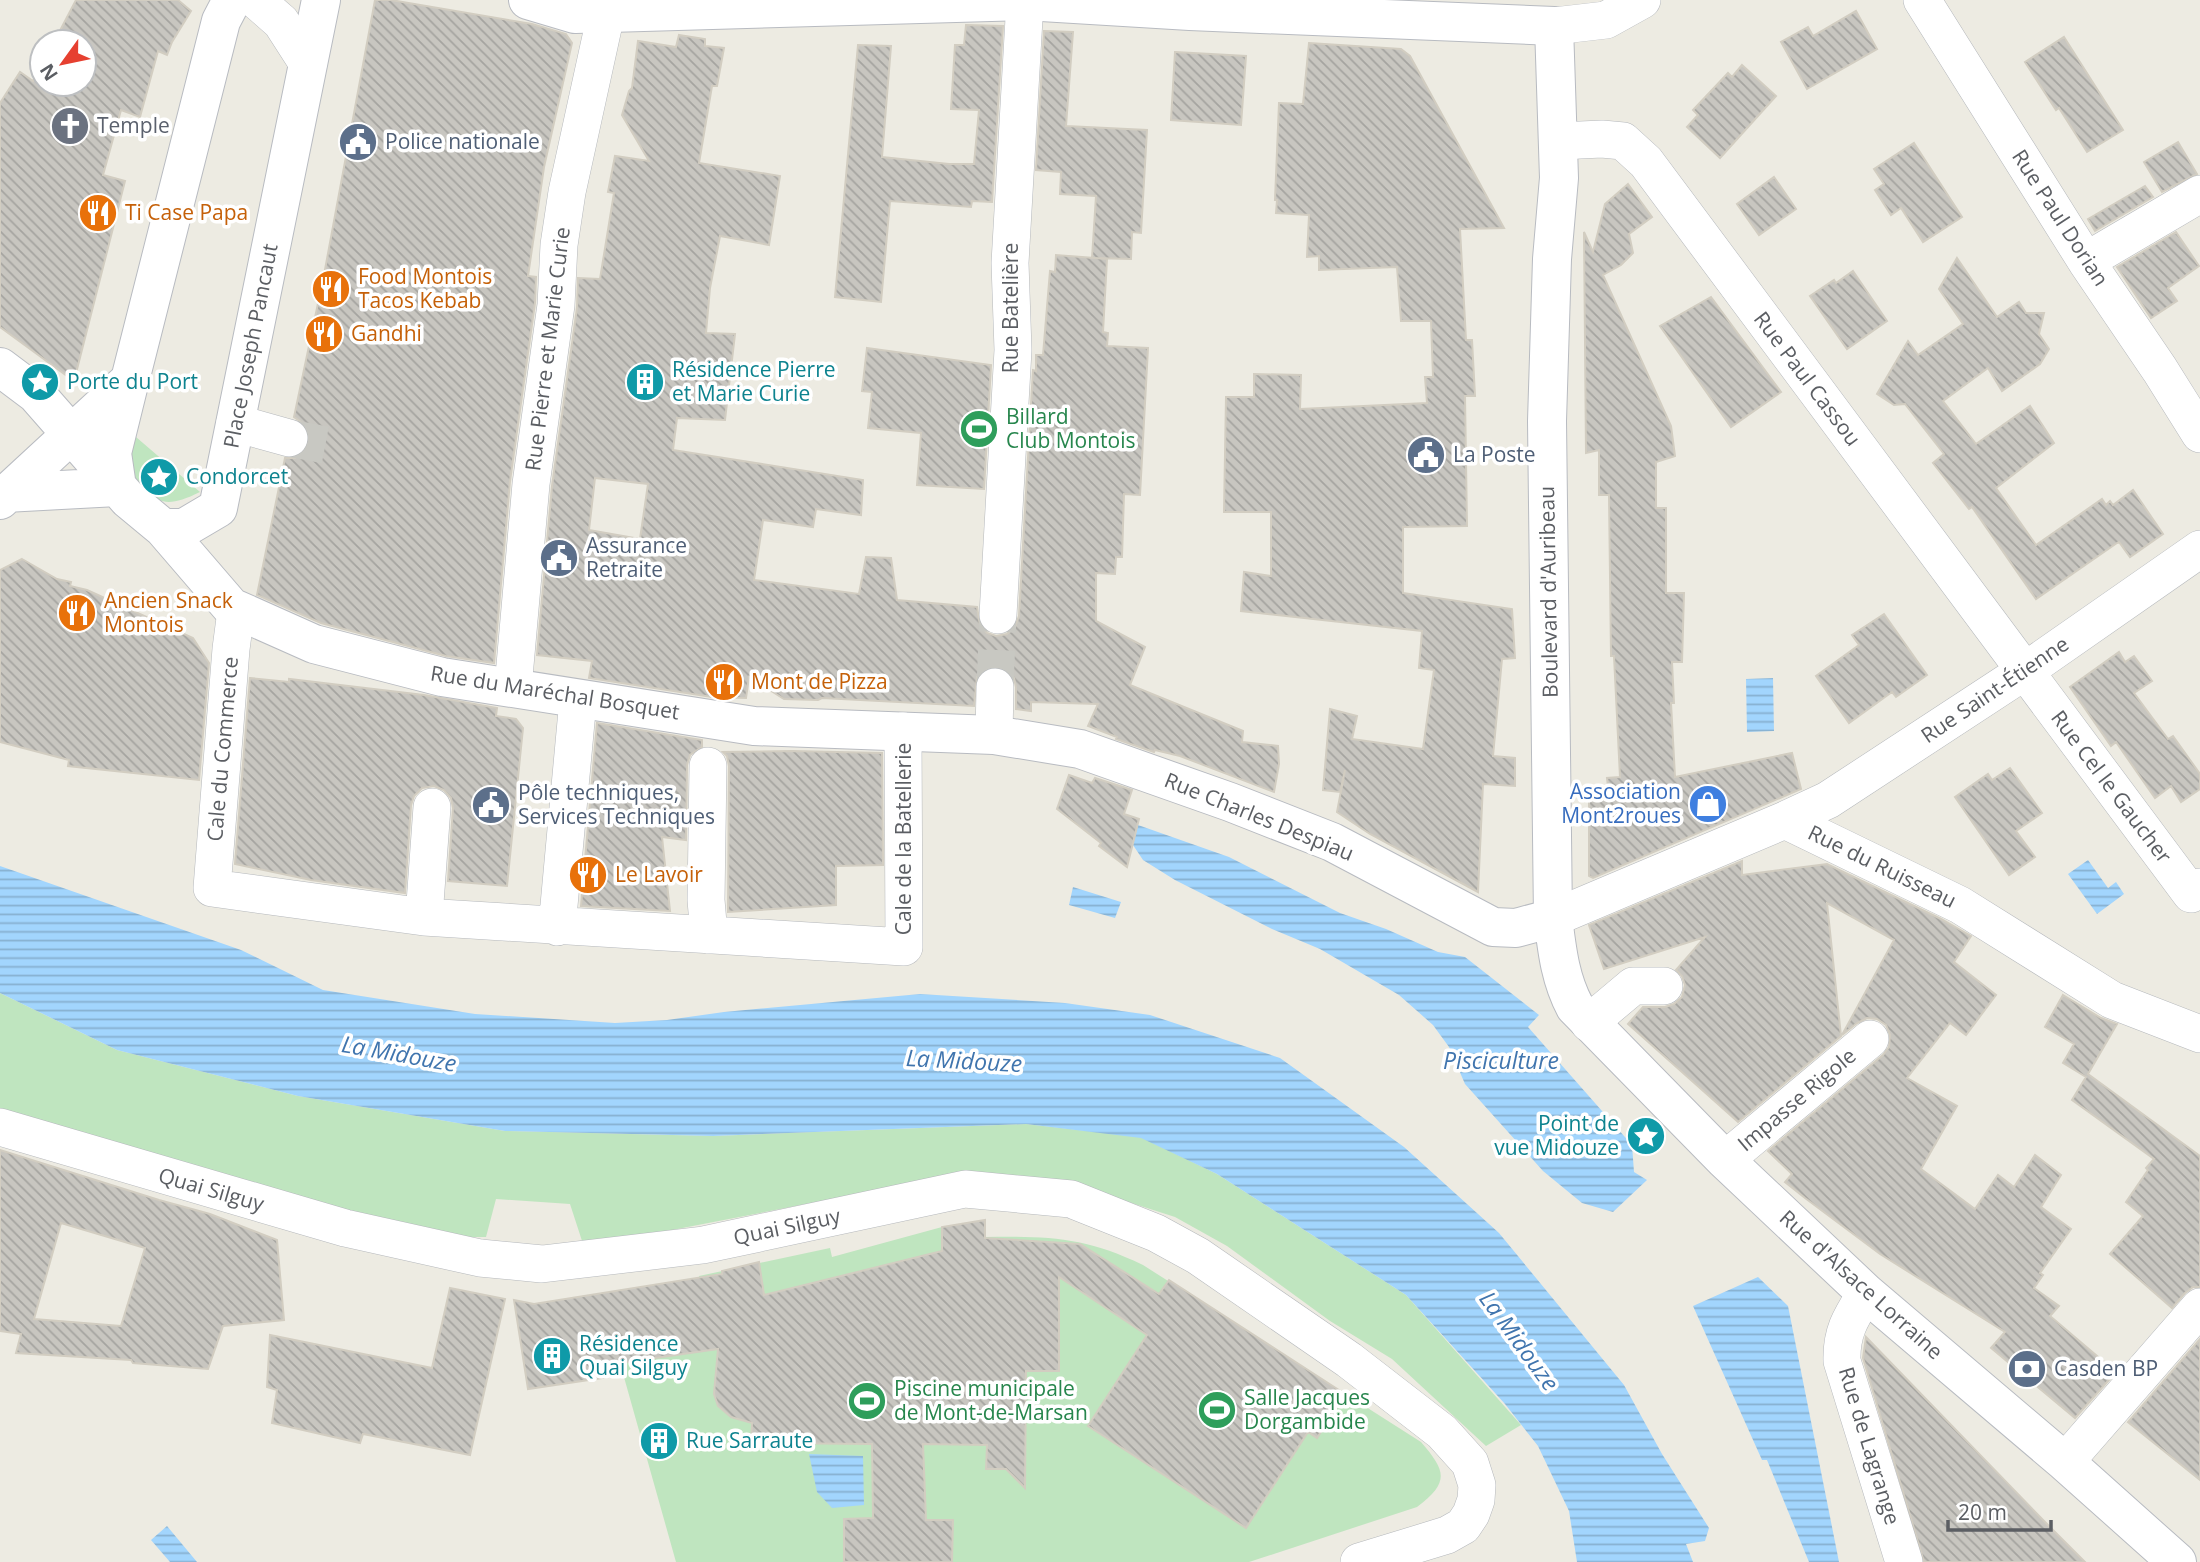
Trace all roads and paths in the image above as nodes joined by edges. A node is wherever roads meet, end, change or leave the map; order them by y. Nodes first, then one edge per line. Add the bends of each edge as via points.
1 (232, 0) edge
2 (256, 0) edge
3 (321, 0) edge
4 (528, 0) edge
5 (1642, 0) edge
6 (1922, 0) edge
7 (1025, 1) edge
8 (1190, 6) edge
9 (620, 9) edge
10 (1554, 26) junction
11 (308, 64) junction
12 (1559, 141) junction
13 (2200, 194) edge
14 (2086, 261) junction
15 (0, 368) edge
16 (131, 380) junction
17 (235, 423) junction
18 (71, 434) junction
19 (2200, 434) edge
20 (289, 438) tunnel mouth
21 (117, 487) junction
22 (2, 496) edge
23 (163, 528) junction
24 (2200, 549) edge
25 (236, 611) junction
26 (998, 615) tunnel mouth
27 (2025, 671) junction
28 (995, 687) tunnel mouth
29 (513, 688) junction
30 (578, 700) junction
31 (903, 731) junction
32 (994, 735) junction
33 (708, 744) junction
34 (432, 807) dead end
35 (1785, 820) junction
36 (2200, 887) edge
37 (424, 918) junction
38 (1553, 918) junction
39 (557, 927) junction
40 (709, 935) junction
41 (1664, 986) dead end
42 (1565, 989) joint
43 (1589, 1023) junction
44 (2200, 1034) edge
45 (1870, 1039) dead end
46 (0, 1127) edge
47 (1725, 1160) junction
48 (1866, 1293) junction
49 (2200, 1307) edge
50 (2065, 1462) junction
51 (1359, 1562) edge
52 (1903, 1562) edge
53 (2177, 1562) edge

1 - 16 street via 221,21
2 - 11 street via 281,22
3 - 11 street, Place Joseph Pancaut
4 - 9 street via 575,15
5 - 10 street via 1606,20
6 - 14 street, Rue Paul Dorian
7 - 8 street
7 - 9 street
7 - 26 street, Rue Batelière
8 - 10 street
9 - 29 street, Rue Pierre et Marie Curie via 567,192 531,484
10 - 12 street, Boulevard d'Auribeau
11 - 17 street, Place Joseph Pancaut
12 - 27 street, Rue Paul Cassou via 1623,141 1646,162
12 - 38 street, Boulevard d'Auribeau via 1546,421
13 - 14 street
14 - 19 street, Rue Paul Dorian
15 - 18 street via 36,394
16 - 18 street
16 - 21 street via 112,453
17 - 20 street
17 - 23 street, Place Joseph Pancaut via 218,508 184,528
18 - 21 street
18 - 22 street
21 - 22 street
21 - 23 street
23 - 25 street, Rue du Maréchal Bosquet
24 - 27 street, Rue Saint-Étienne
25 - 29 street, Rue du Maréchal Bosquet via 314,643 442,677
25 - 37 street, Cale du Commerce via 212,888
27 - 35 street, Rue Saint-Étienne via 1828,800
27 - 36 street, Rue Cel le Gaucher via 2191,894
28 - 32 street
29 - 30 street, Rue du Maréchal Bosquet
30 - 33 street, Rue du Maréchal Bosquet
30 - 39 street
31 - 32 street, Rue du Maréchal Bosquet
31 - 33 street, Rue du Maréchal Bosquet via 754,726
31 - 40 street, Cale de la Batellerie via 904,947
32 - 38 street, Rue Charles Despiau via 1080,749 1241,806 1332,842 1493,927 1516,928
33 - 40 street
34 - 37 street
35 - 38 street, Rue du Ruisseau
35 - 44 street, Rue du Ruisseau via 1960,905 2112,1000
37 - 39 street
38 - 42 street, Boulevard d'Auribeau
39 - 40 street
41 - 43 street via 1633,986
42 - 43 street, Rue d'Alsace Lorraine
43 - 47 street, Rue d'Alsace Lorraine
45 - 47 street, Impasse Rigole
46 - 51 street, Quai Silguy via 345,1228 480,1258 542,1264 703,1245 965,1189 1071,1199 1156,1233 1198,1256 1349,1360 1442,1432 1470,1463 1476,1500 1463,1526
47 - 48 street, Rue d'Alsace Lorraine
48 - 50 street, Rue d'Alsace Lorraine
48 - 52 street, Rue de Lagrange via 1845,1328 1842,1362
49 - 50 street
50 - 53 street, Rue d'Alsace Lorraine

